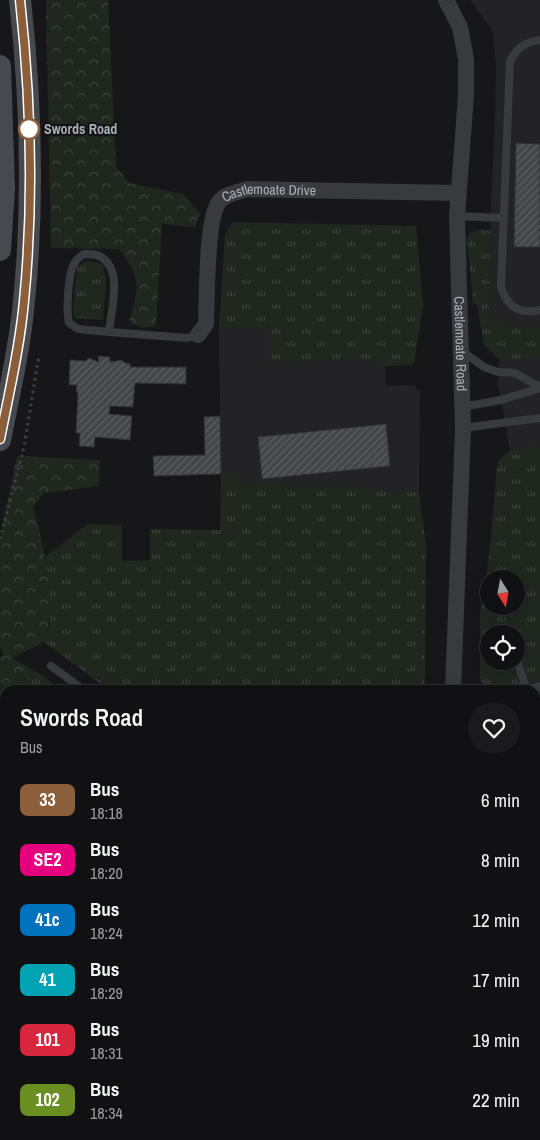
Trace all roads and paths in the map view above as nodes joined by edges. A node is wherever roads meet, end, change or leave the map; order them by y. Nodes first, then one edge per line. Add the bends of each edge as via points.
1 (20, 0) edge
2 (446, 0) edge
3 (540, 40) edge
4 (0, 66) edge
5 (1, 91) edge
6 (458, 193) junction
7 (457, 216) junction
8 (503, 218) junction
9 (0, 250) edge
10 (540, 310) edge
11 (109, 332) junction
12 (198, 335) joint
13 (462, 351) junction
14 (540, 388) edge
15 (462, 407) junction
16 (540, 418) edge
17 (463, 428) junction
18 (0, 440) edge
19 (51, 666) dead end
20 (520, 670) edge
21 (77, 685) edge
22 (453, 685) edge
23 (525, 685) edge

1 - 18 main road via 29,106 30,204 24,301
2 - 6 street, Castlemoate Road via 460,27 466,59
3 - 8 lane via 525,44 510,61
4 - 5 main road
5 - 9 main road via 4,188
6 - 7 street, Castlemoate Road
6 - 12 street, Castlemoate Drive via 247,189 231,194 219,202 212,221 206,324
7 - 8 lane
7 - 13 street, Castlemoate Road
8 - 10 lane via 501,286 504,298 510,306 520,310
11 - 11 lane via 114,278 110,265 99,256 84,254 74,263 67,315 69,323 78,328
11 - 12 lane via 187,338
13 - 14 lane via 484,367 514,373
13 - 15 street, Castlemoate Road
14 - 15 lane
15 - 17 street, Castlemoate Road
16 - 17 lane
17 - 22 street, Castlemoate Road
19 - 21 lane
20 - 23 lane

